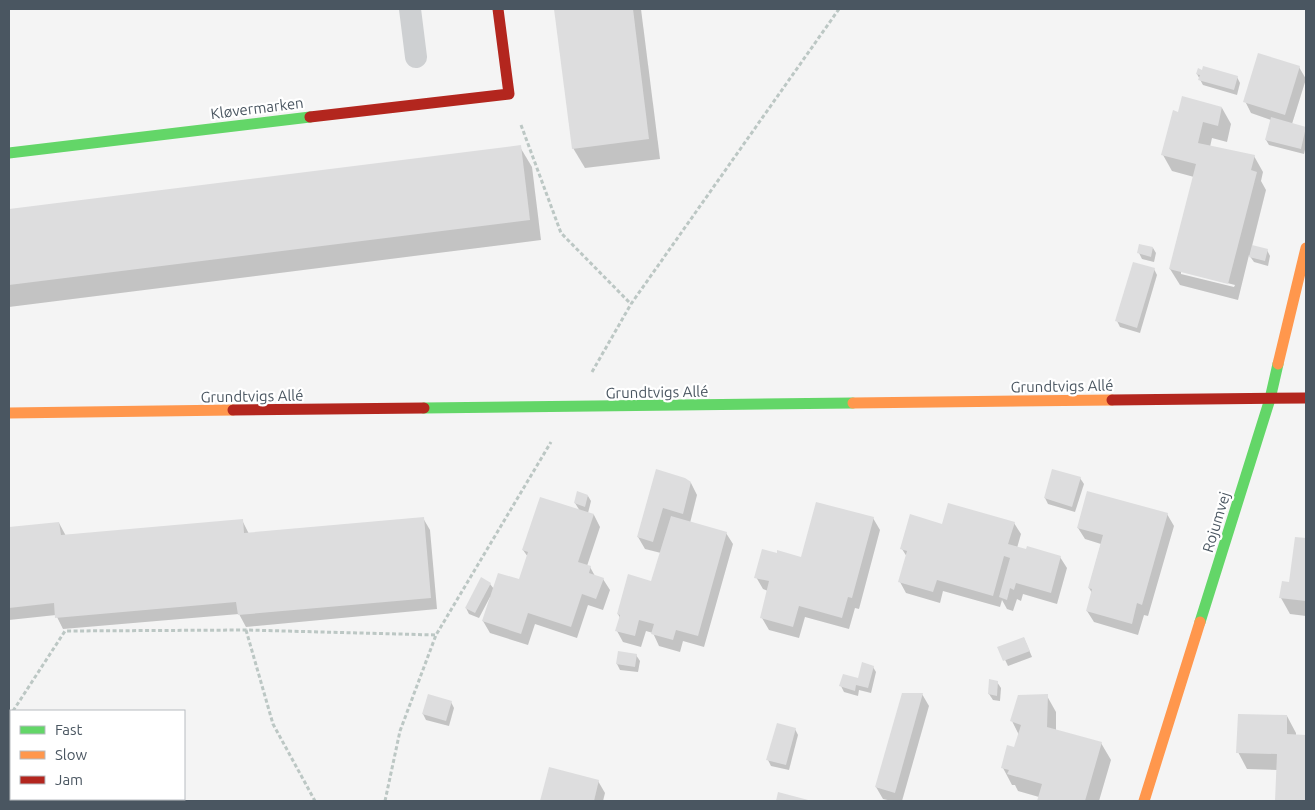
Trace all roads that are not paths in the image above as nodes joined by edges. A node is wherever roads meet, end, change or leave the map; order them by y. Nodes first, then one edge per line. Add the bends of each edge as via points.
1 (410, 9) edge
2 (498, 9) edge
3 (416, 57) dead end
4 (9, 153) edge
5 (1306, 248) edge
6 (1306, 398) edge
7 (1270, 399) junction
8 (9, 413) edge
9 (1144, 801) edge

1 - 3 lane
2 - 4 street, Kløvermarken via 509,94
5 - 7 street, Rojumvej
6 - 7 street, Grundtvigs Allé
7 - 8 street, Grundtvigs Allé
7 - 9 street, Rojumvej

